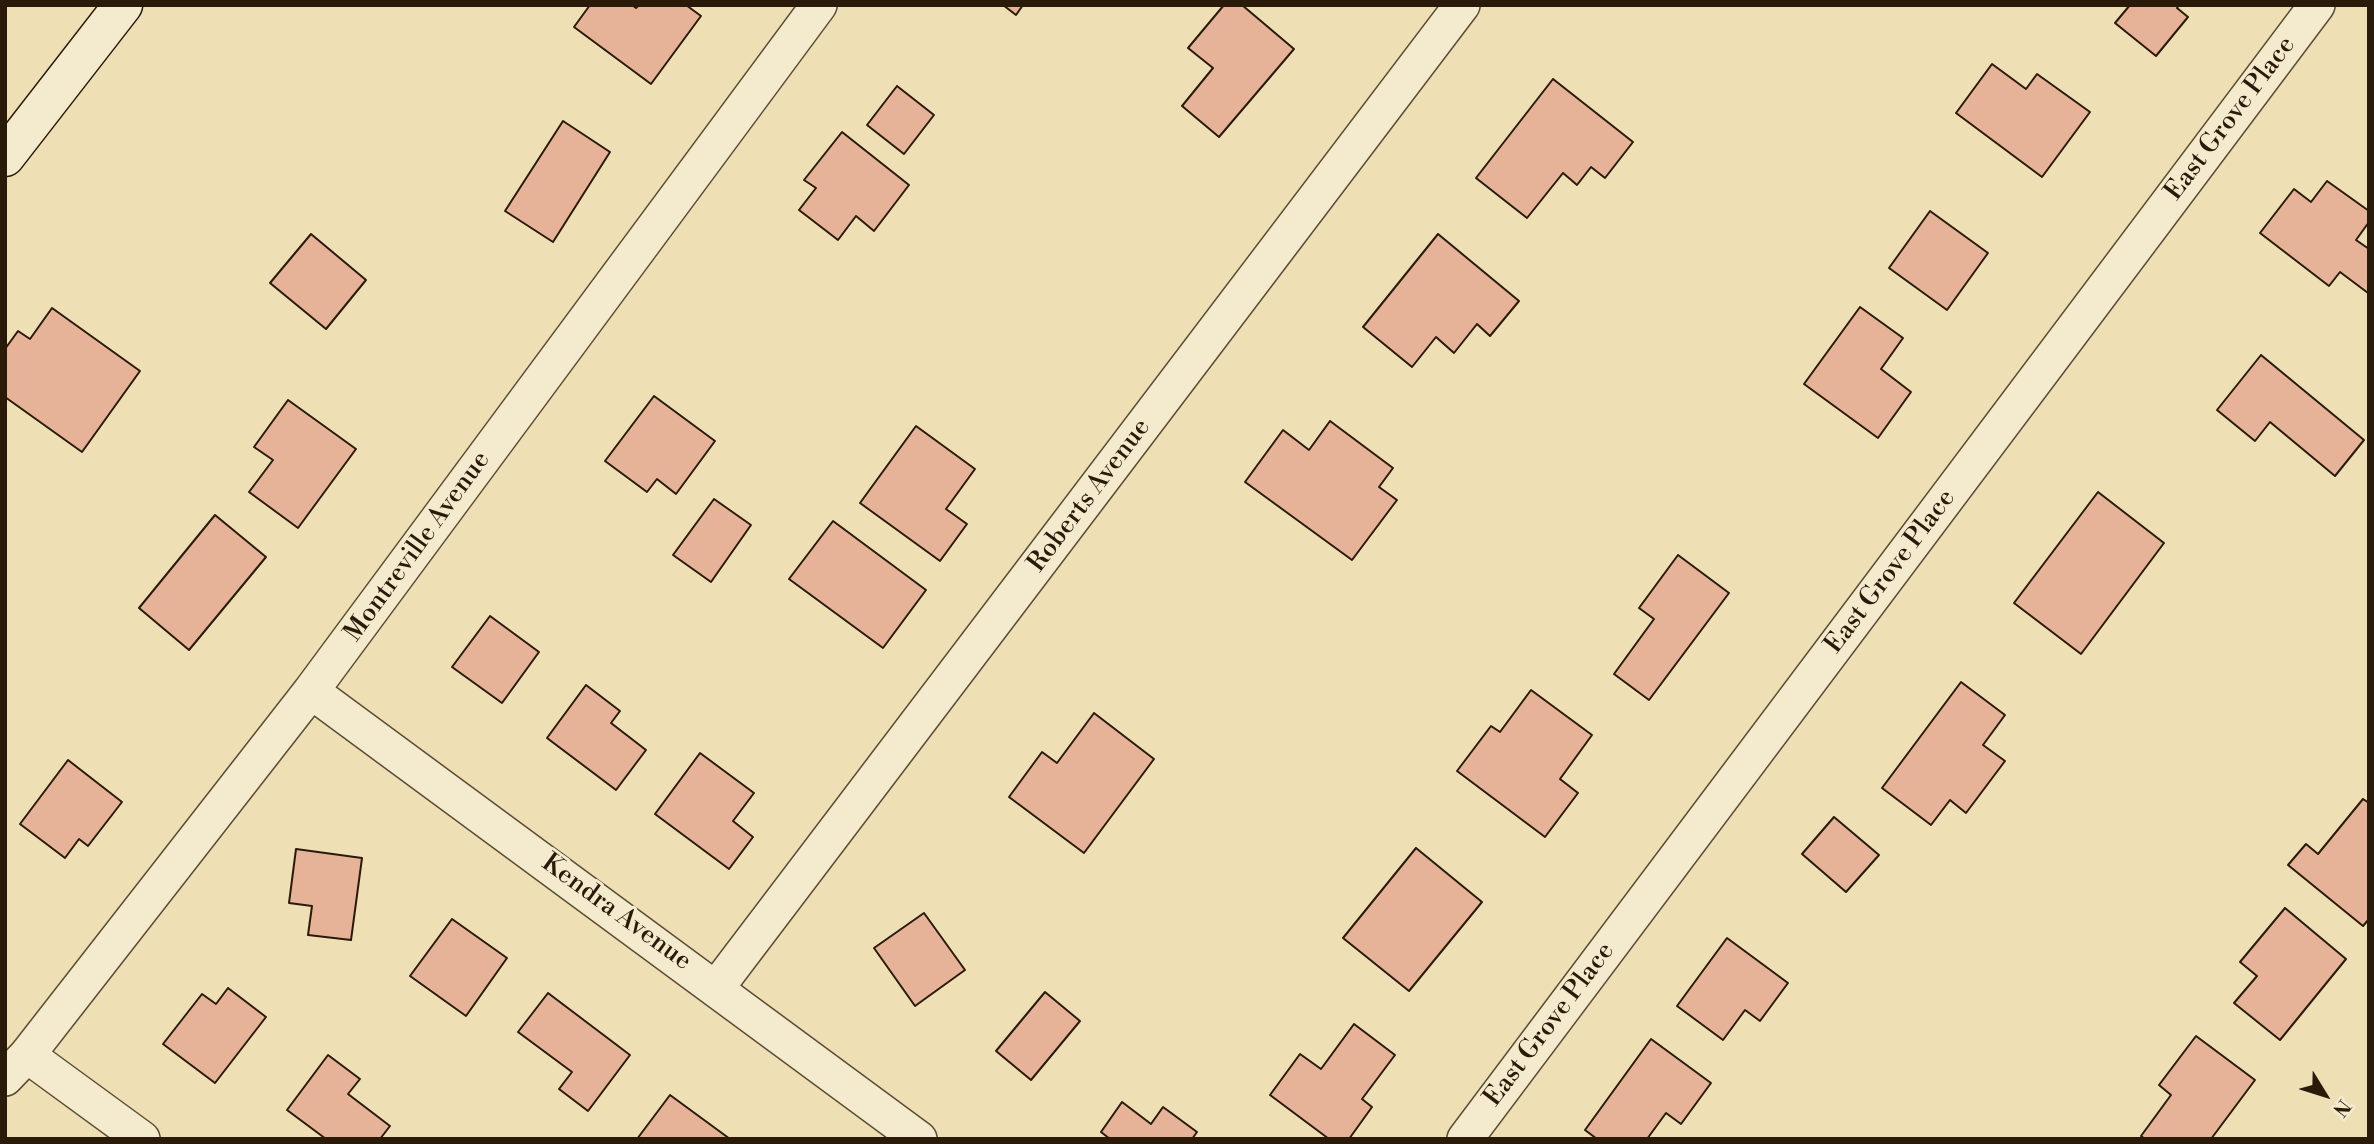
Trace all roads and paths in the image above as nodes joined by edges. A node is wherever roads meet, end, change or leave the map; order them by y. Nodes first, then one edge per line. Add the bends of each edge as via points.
1 (123, 5) edge
2 (819, 5) edge
3 (1462, 5) edge
4 (2317, 5) edge
5 (5, 157) edge
6 (312, 691) junction
7 (717, 987) junction
8 (16, 1066) edge
9 (142, 1139) edge
10 (919, 1139) edge
11 (1465, 1139) edge

1 - 5 main road
2 - 6 street, Montreville Avenue
3 - 7 street, Roberts Avenue
4 - 11 street, East Grove Place
6 - 7 street, Kendra Avenue
6 - 8 street, Montreville Avenue
7 - 10 street, Kendra Avenue
8 - 9 street

